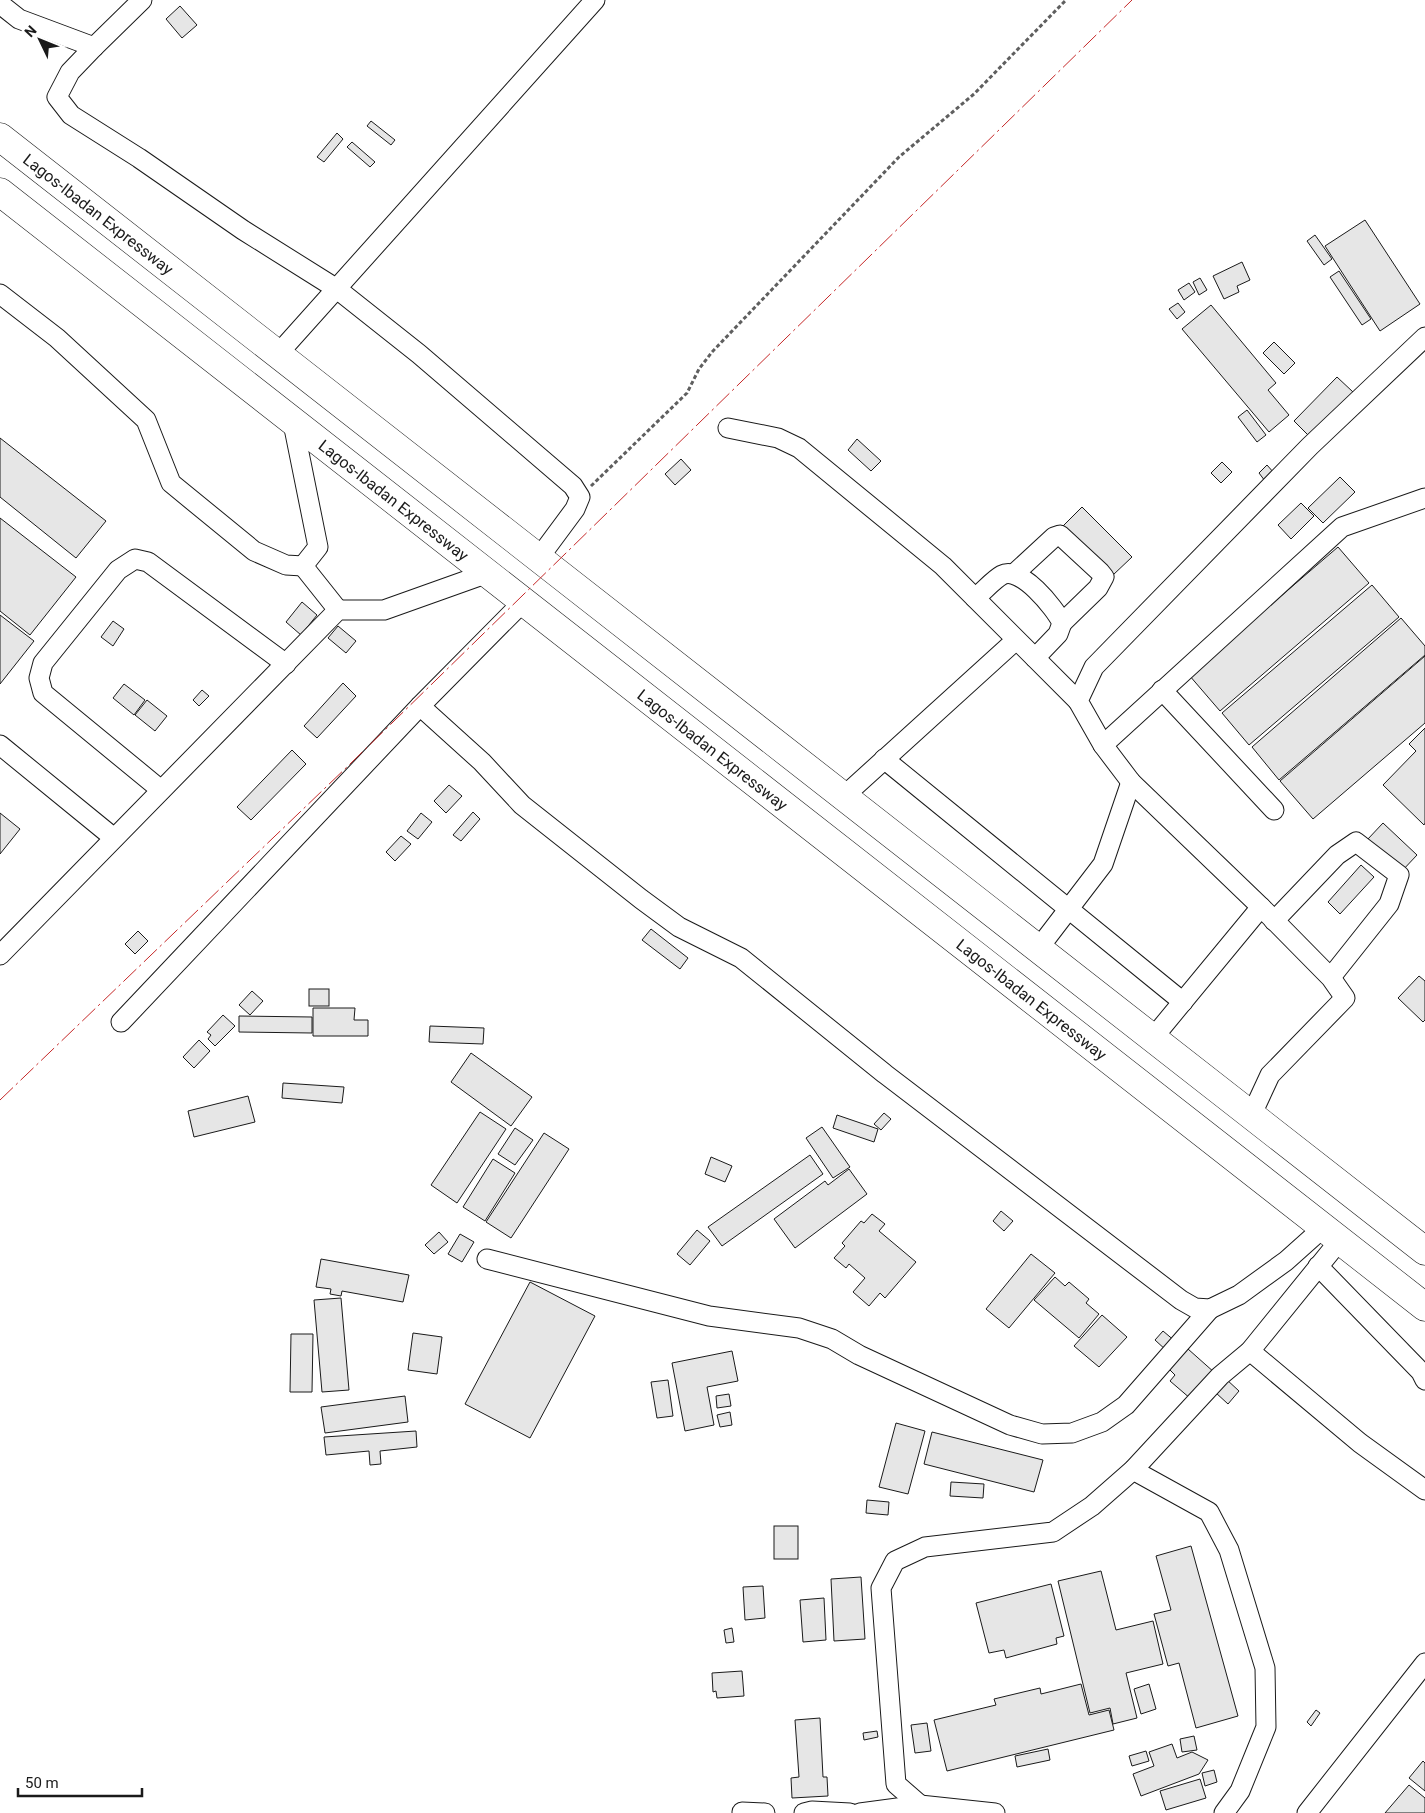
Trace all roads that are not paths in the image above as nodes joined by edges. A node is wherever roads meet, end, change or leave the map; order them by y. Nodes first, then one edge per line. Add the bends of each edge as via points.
1 (142, 0) edge
2 (595, 0) edge
3 (0, 4) edge
4 (94, 47) junction
5 (0, 137) edge
6 (0, 192) edge
7 (337, 289) junction
8 (0, 294) edge
9 (1425, 337) edge
10 (277, 354) junction
11 (293, 423) junction
12 (728, 428) dead end
13 (1425, 498) edge
14 (538, 559) junction
15 (303, 566) junction
16 (1014, 573) junction
17 (485, 574) junction
18 (975, 598) junction
19 (522, 603) junction
20 (338, 610) junction
21 (1062, 623) junction
22 (1016, 640) junction
23 (1035, 658) junction
24 (286, 664) junction
25 (1162, 690) junction
26 (1078, 701) junction
27 (420, 706) junction
28 (0, 745) edge
29 (1104, 745) junction
30 (884, 759) junction
31 (1131, 782) junction
32 (161, 790) junction
33 (843, 797) junction
34 (1274, 810) dead end
35 (114, 838) junction
36 (1261, 907) junction
37 (1069, 909) junction
38 (1274, 921) junction
39 (1038, 950) junction
40 (0, 955) edge
41 (1331, 977) junction
42 (1183, 1002) junction
43 (121, 1022) dead end
44 (1152, 1039) junction
45 (1251, 1116) junction
46 (1332, 1234) junction
47 (1425, 1251) edge
48 (487, 1260) dead end
49 (1318, 1266) junction
50 (1425, 1307) edge
51 (1210, 1309) junction
52 (1250, 1351) junction
53 (1425, 1380) edge
54 (1133, 1470) junction
55 (1425, 1490) edge
56 (1425, 1663) edge
57 (920, 1805) junction
58 (742, 1812) dead end
59 (765, 1813) edge
60 (804, 1813) edge
61 (850, 1813) edge
62 (860, 1813) edge
63 (995, 1813) edge
64 (1224, 1813) edge
65 (1307, 1813) edge

1 - 4 street
2 - 7 street
3 - 4 street via 19,18
4 - 7 street via 70,72 57,97 71,115
5 - 10 highway, Lagos-Ibadan Expressway
6 - 11 highway, Lagos-Ibadan Expressway
7 - 10 street
7 - 14 street via 426,360 573,486 580,497 575,508
8 - 15 street via 57,338 146,420 171,483 254,551 286,565
9 - 26 street via 1310,446 1094,668
10 - 14 highway, Lagos-Ibadan Expressway
11 - 15 street via 318,547
11 - 17 highway, Lagos-Ibadan Expressway
12 - 18 street via 778,438 799,448 943,566
13 - 25 street via 1342,527
14 - 33 highway, Lagos-Ibadan Expressway
15 - 20 street
16 - 18 street via 1003,574
16 - 21 street via 1025,579
16 - 21 street via 1060,535 1100,572 1104,577 1098,588
17 - 19 highway, Lagos-Ibadan Expressway
17 - 20 street via 384,610
18 - 22 street
19 - 27 street
19 - 46 highway, Lagos-Ibadan Expressway
20 - 24 street
21 - 23 street via 1058,634
22 - 23 street
22 - 30 street
23 - 26 street
24 - 32 street
24 - 32 street via 148,562 135,559 118,570 43,662 39,678 43,693
25 - 29 street
25 - 34 street
26 - 29 street
27 - 43 street
27 - 51 street via 482,762 522,804 641,899 679,927 741,958 900,1085 1181,1300 1196,1308
28 - 35 street
29 - 31 street
30 - 33 street
30 - 37 street
31 - 36 street
31 - 37 street via 1103,864
32 - 35 street
33 - 39 highway, Lagos-Ibadan Expressway
35 - 40 street
36 - 38 street
36 - 42 street
37 - 39 street
37 - 42 street
38 - 41 street
38 - 41 street via 1337,855 1356,842 1399,875 1389,904
39 - 44 highway, Lagos-Ibadan Expressway
41 - 45 street via 1345,998 1270,1075
42 - 44 street
44 - 45 highway, Lagos-Ibadan Expressway
45 - 47 highway, Lagos-Ibadan Expressway
46 - 49 street
46 - 50 highway, Lagos-Ibadan Expressway
46 - 51 street via 1286,1261 1239,1295
48 - 51 street via 709,1316 799,1328 832,1339 859,1355 1010,1425 1042,1434 1072,1433 1102,1422 1126,1405
49 - 52 street
49 - 53 street via 1421,1372
52 - 54 street via 1220,1376
52 - 55 street via 1360,1443
54 - 57 street via 1092,1506 1053,1532 925,1547 895,1560 882,1588 896,1784
54 - 64 street via 1209,1512 1229,1550 1265,1668 1266,1727 1240,1791
56 - 65 street
57 - 62 street
57 - 63 street
58 - 59 street
60 - 61 street

